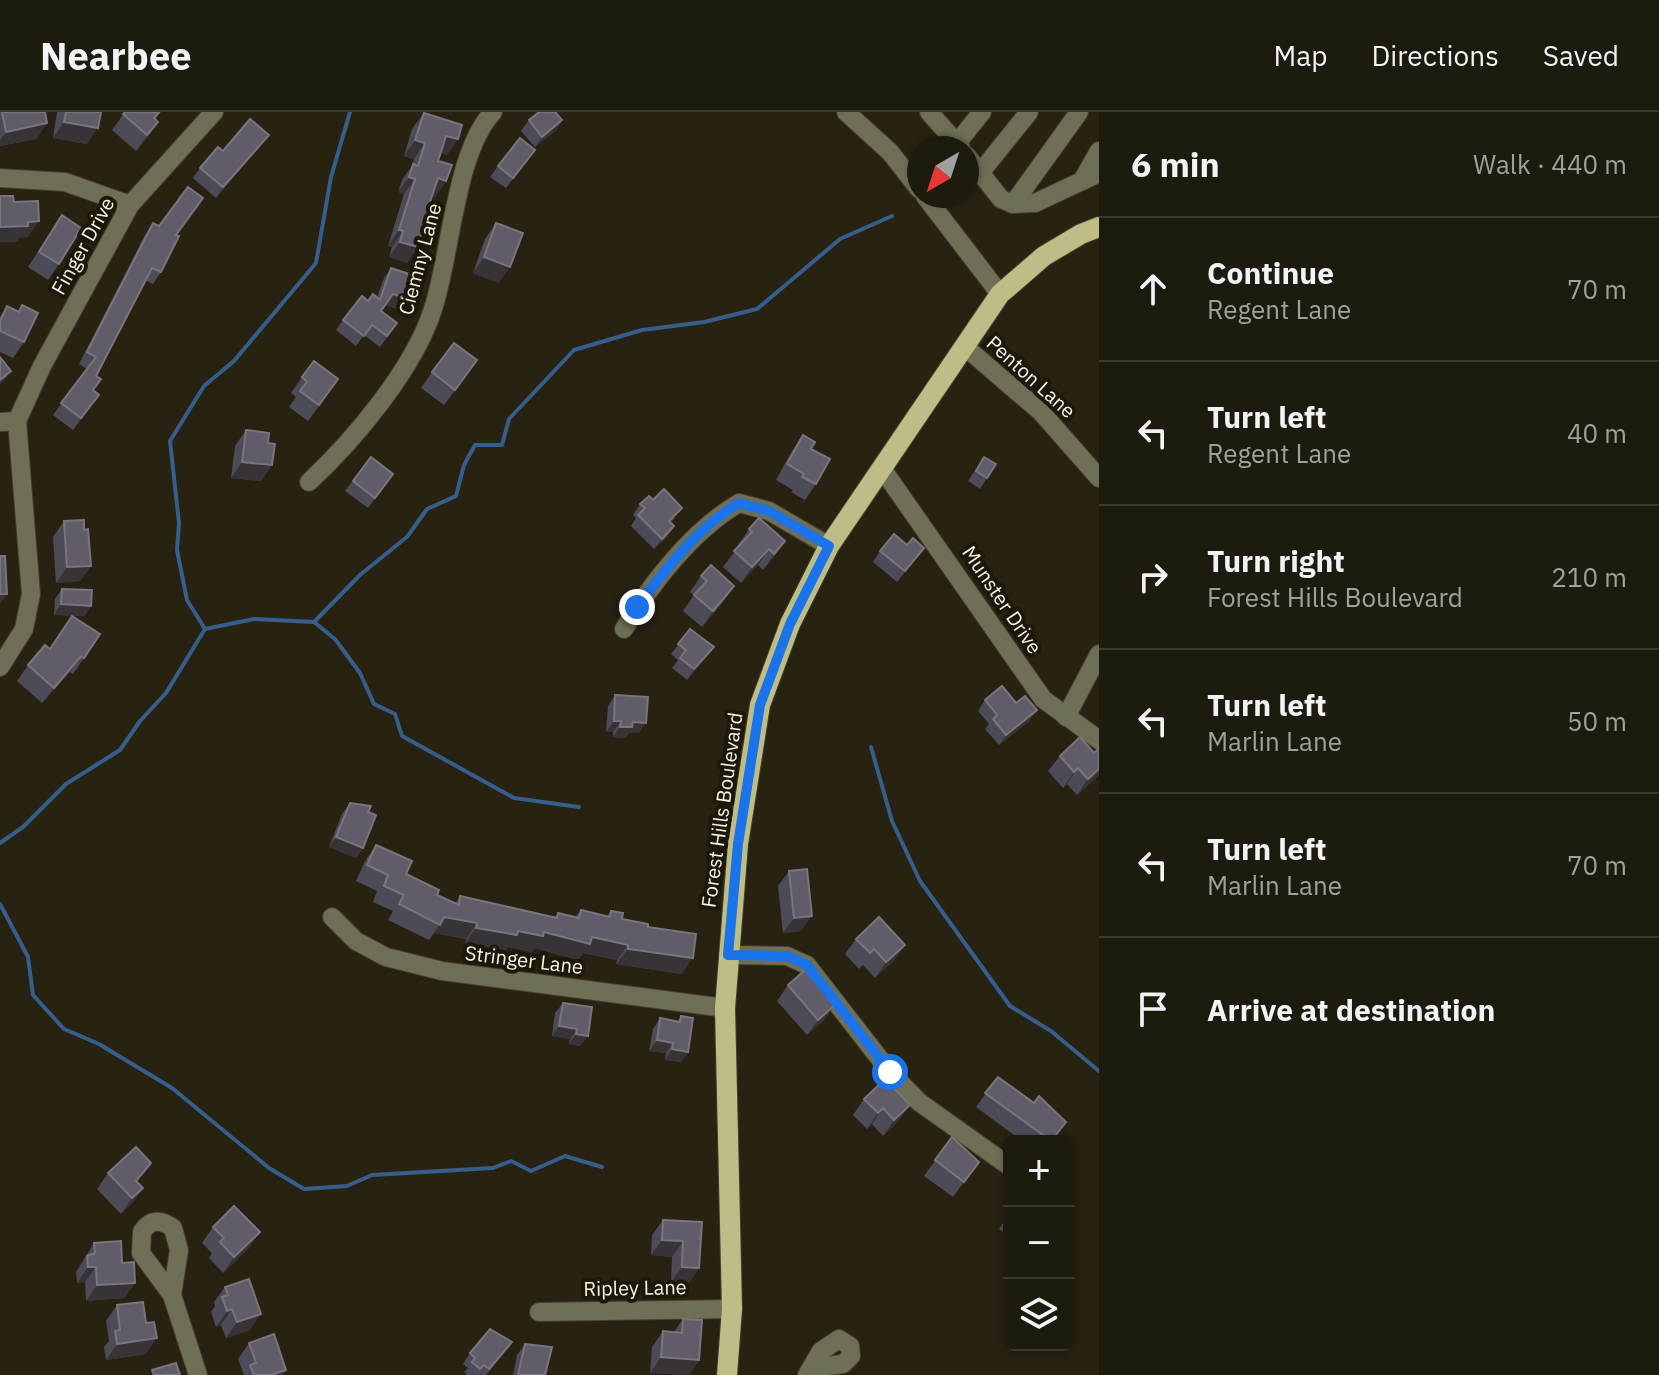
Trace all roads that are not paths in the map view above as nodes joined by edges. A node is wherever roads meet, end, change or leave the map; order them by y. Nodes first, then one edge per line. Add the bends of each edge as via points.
1 (214, 112) edge
2 (493, 112) edge
3 (846, 112) edge
4 (929, 112) edge
5 (982, 112) edge
6 (1029, 112) edge
7 (1079, 112) edge
8 (950, 136) edge
9 (969, 136) edge
10 (1099, 151) edge
11 (980, 173) joint
12 (907, 174) edge
13 (1090, 177) edge
14 (0, 178) edge
15 (1013, 204) junction
16 (130, 205) junction
17 (934, 208) edge
18 (1099, 227) edge
19 (1000, 294) junction
20 (964, 346) junction
21 (8, 421) edge
22 (883, 470) junction
23 (1099, 478) edge
24 (309, 482) dead end
25 (829, 546) junction
26 (624, 629) dead end
27 (1099, 654) edge
28 (0, 667) edge
29 (1066, 717) junction
30 (1099, 740) edge
31 (332, 917) dead end
32 (728, 955) junction
33 (725, 1008) junction
34 (1003, 1162) edge
35 (172, 1295) dead end
36 (732, 1309) junction
37 (539, 1312) dead end
38 (198, 1375) edge
39 (727, 1375) edge

1 - 16 street, Finger Drive
2 - 24 street, Ciemny Lane via 468,157 433,311 415,348 361,424
3 - 12 street
4 - 8 street
5 - 9 street
6 - 11 street
7 - 15 street
10 - 13 street
11 - 15 street via 1001,199
13 - 15 street via 1035,203
14 - 16 street via 65,182
16 - 21 street, Finger Drive
17 - 19 street
18 - 19 main road, Forest Hills Boulevard via 1044,256
19 - 20 main road, Forest Hills Boulevard
20 - 22 main road, Forest Hills Boulevard
20 - 23 street, Penton Lane via 1041,412
21 - 28 street via 31,594 24,629
22 - 25 main road, Forest Hills Boulevard
22 - 29 street, Munster Drive via 1020,668 1043,699
25 - 26 street via 769,511 739,503 721,513 654,584
25 - 32 main road, Forest Hills Boulevard via 790,624 760,705 738,844
27 - 29 street
29 - 30 street, Munster Drive
31 - 33 street, Stringer Lane via 356,941 386,957 442,971
32 - 33 main road, Forest Hills Boulevard
32 - 34 street via 787,956 807,965 919,1102
33 - 36 main road, Forest Hills Boulevard
35 - 38 street
36 - 37 street, Ripley Lane
36 - 39 main road, Forest Hills Boulevard

